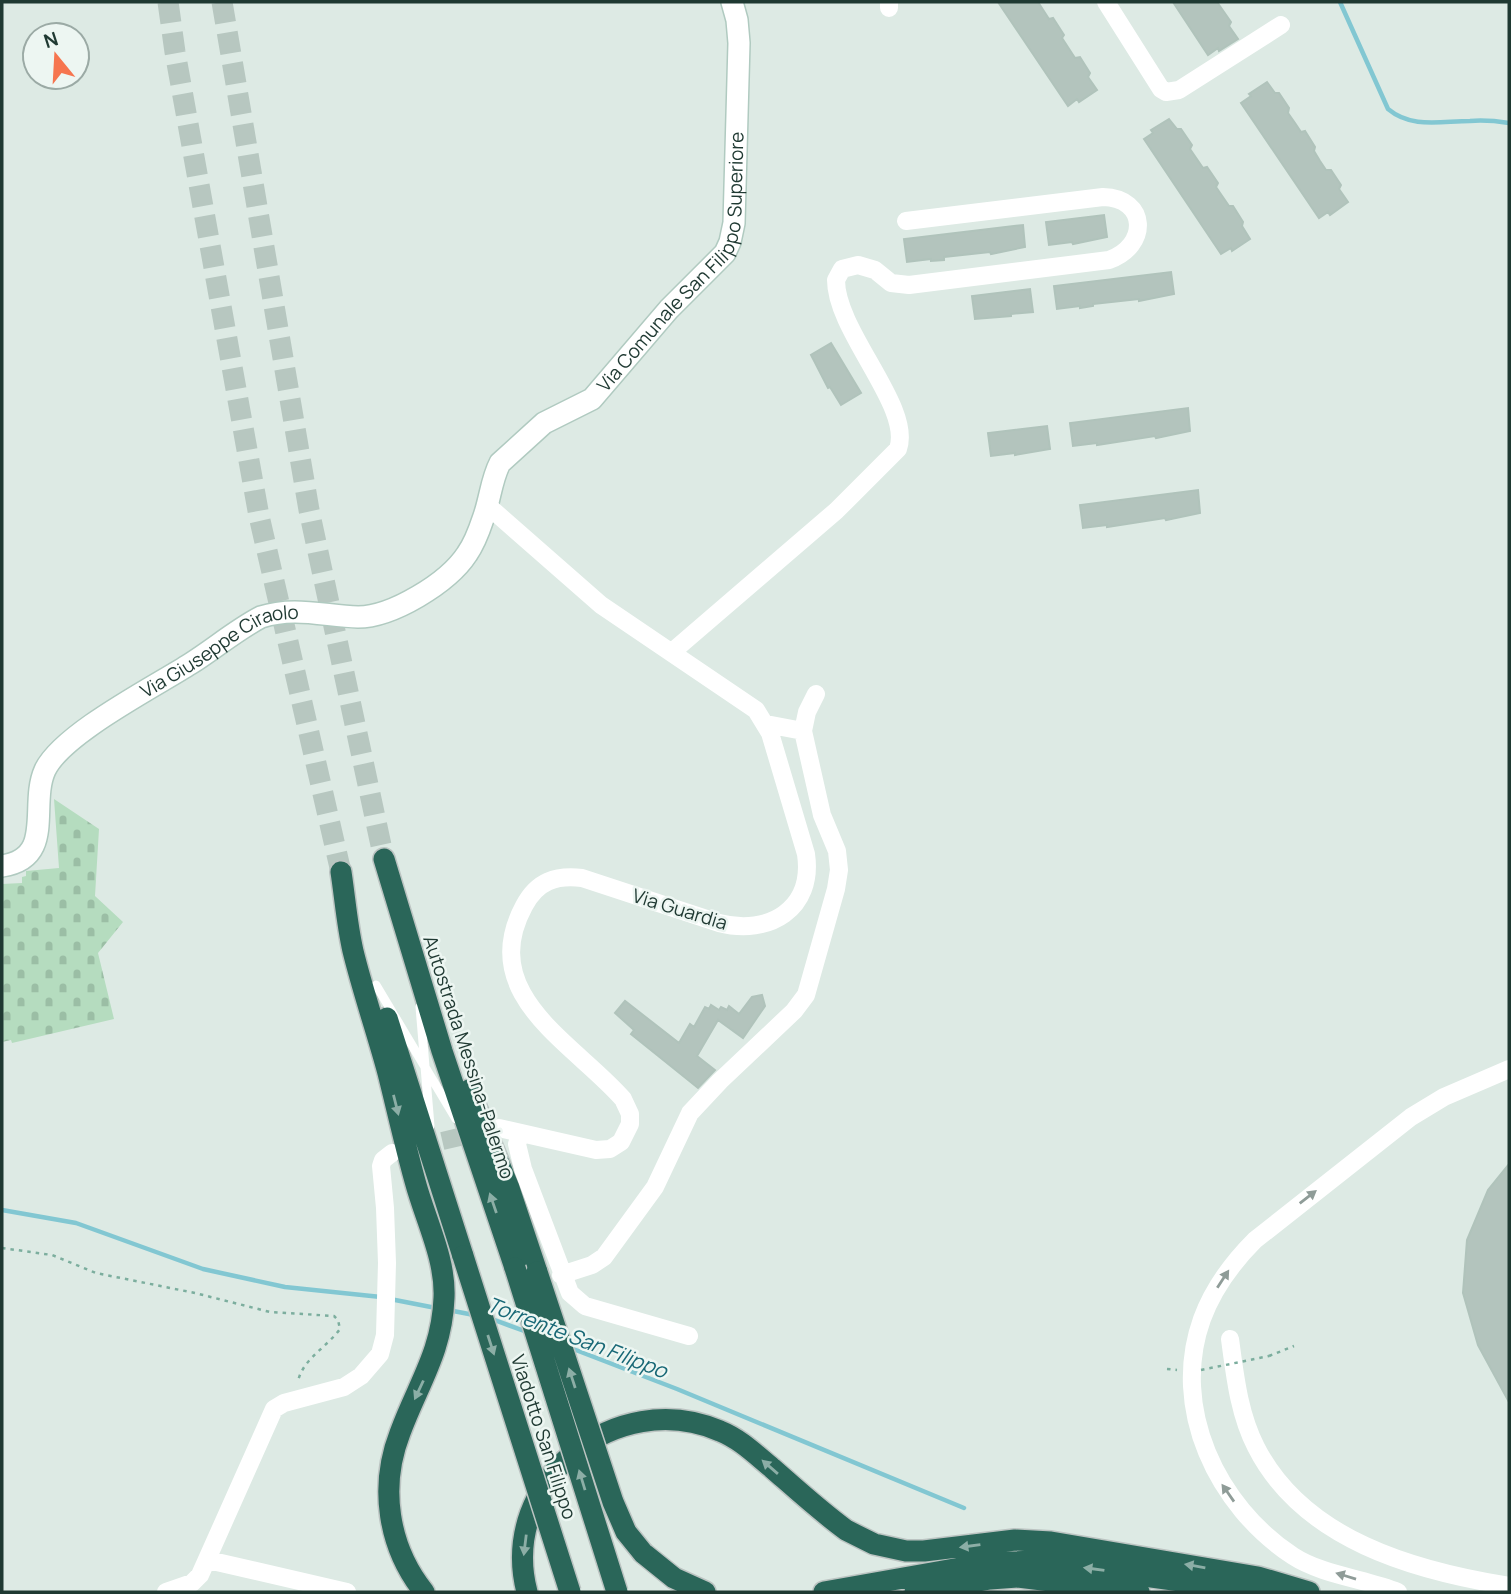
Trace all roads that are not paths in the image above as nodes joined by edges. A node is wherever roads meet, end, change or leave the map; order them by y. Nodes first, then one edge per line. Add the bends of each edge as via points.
1 (732, 2) edge
2 (1106, 2) edge
3 (1281, 25) dead end
4 (906, 221) dead end
5 (487, 505) junction
6 (672, 652) junction
7 (816, 694) dead end
8 (766, 724) junction
9 (803, 732) junction
10 (384, 859) tunnel mouth
11 (2, 866) edge
12 (397, 904) junction
13 (418, 973) junction
14 (376, 985) junction
15 (425, 1068) junction
16 (1509, 1069) edge
17 (499, 1128) tunnel mouth
18 (521, 1133) junction
19 (475, 1151) junction
20 (392, 1153) dead end
21 (433, 1163) junction
22 (515, 1268) joint
23 (561, 1275) junction
24 (689, 1336) dead end
25 (1230, 1339) dead end
26 (208, 1560) junction
27 (1509, 1586) edge
28 (166, 1592) edge
29 (347, 1592) edge
30 (424, 1592) edge
31 (527, 1592) edge
32 (570, 1592) edge
33 (617, 1592) edge
34 (705, 1592) edge
35 (824, 1592) edge
36 (915, 1592) edge
37 (1139, 1592) edge
38 (1259, 1592) edge
39 (1309, 1592) edge
40 (1398, 1592) edge

1 - 5 street, Via Comunale San Filippo Superiore via 739,43 734,223 725,253 669,309 592,399 544,423 506,457 496,472
2 - 3 street via 1167,92 1179,90
4 - 6 street via 1115,198 1132,208 1138,225 1128,251 1110,260 909,285 891,283 867,266 842,269 836,280 839,302 895,414 901,441 898,449 836,511
5 - 6 street, Via Guardia via 601,605
5 - 11 street, Via Giuseppe Ciraolo via 467,554 415,599 363,617 287,611 261,617 64,745 43,777 37,838 30,853
6 - 8 street, Via Guardia via 748,703
7 - 9 street
8 - 9 street
8 - 18 street, Via Guardia via 806,854 808,874 802,892 788,912 775,920 742,927 582,878 553,878 539,886 513,933 511,965 517,985 555,1035 616,1090 631,1119 621,1142 603,1150
9 - 23 street via 839,870 806,995 690,1113 654,1187 604,1257
10 - 12 highway, Autostrada Messina-Palermo
12 - 13 highway, Autostrada Messina-Palermo
34 -> 12 highway, bridge via 674,1578 626,1532 432,976
13 - 15 lane
13 - 19 highway, Autostrada Messina-Palermo
14 - 15 lane
14 - 21 highway
14 -> 30 highway via 341,872 353,949 445,1293 434,1358 399,1434 389,1482 396,1541
15 - 19 lane
15 - 21 lane
40 -> 16 street via 1295,1557 1254,1524 1230,1496 1211,1464 1196,1416 1193,1383 1201,1320 1219,1284 1255,1240 1411,1117
17 - 18 street, Via Guardia
18 - 23 street via 517,1144 521,1161
22 -> 19 highway, Autostrada Messina-Palermo
20 - 26 street via 381,1166 387,1264 385,1335 380,1354 361,1376 334,1390 278,1405
21 -> 32 highway, Viadotto San Filippo, bridge
33 -> 22 highway, Viadotto San Filippo, bridge
23 - 24 street via 570,1293 585,1306
25 - 27 street via 1236,1387 1249,1431 1266,1465 1297,1501 1381,1553
26 - 28 street via 196,1580
26 - 29 street
39 -> 31 highway via 1258,1577 1051,1542 923,1551 890,1548 846,1530 734,1438 694,1422 666,1419 626,1424 600,1434 573,1451 551,1474 524,1542
38 -> 35 highway via 1036,1560 988,1563
36 - 37 highway via 1018,1577

